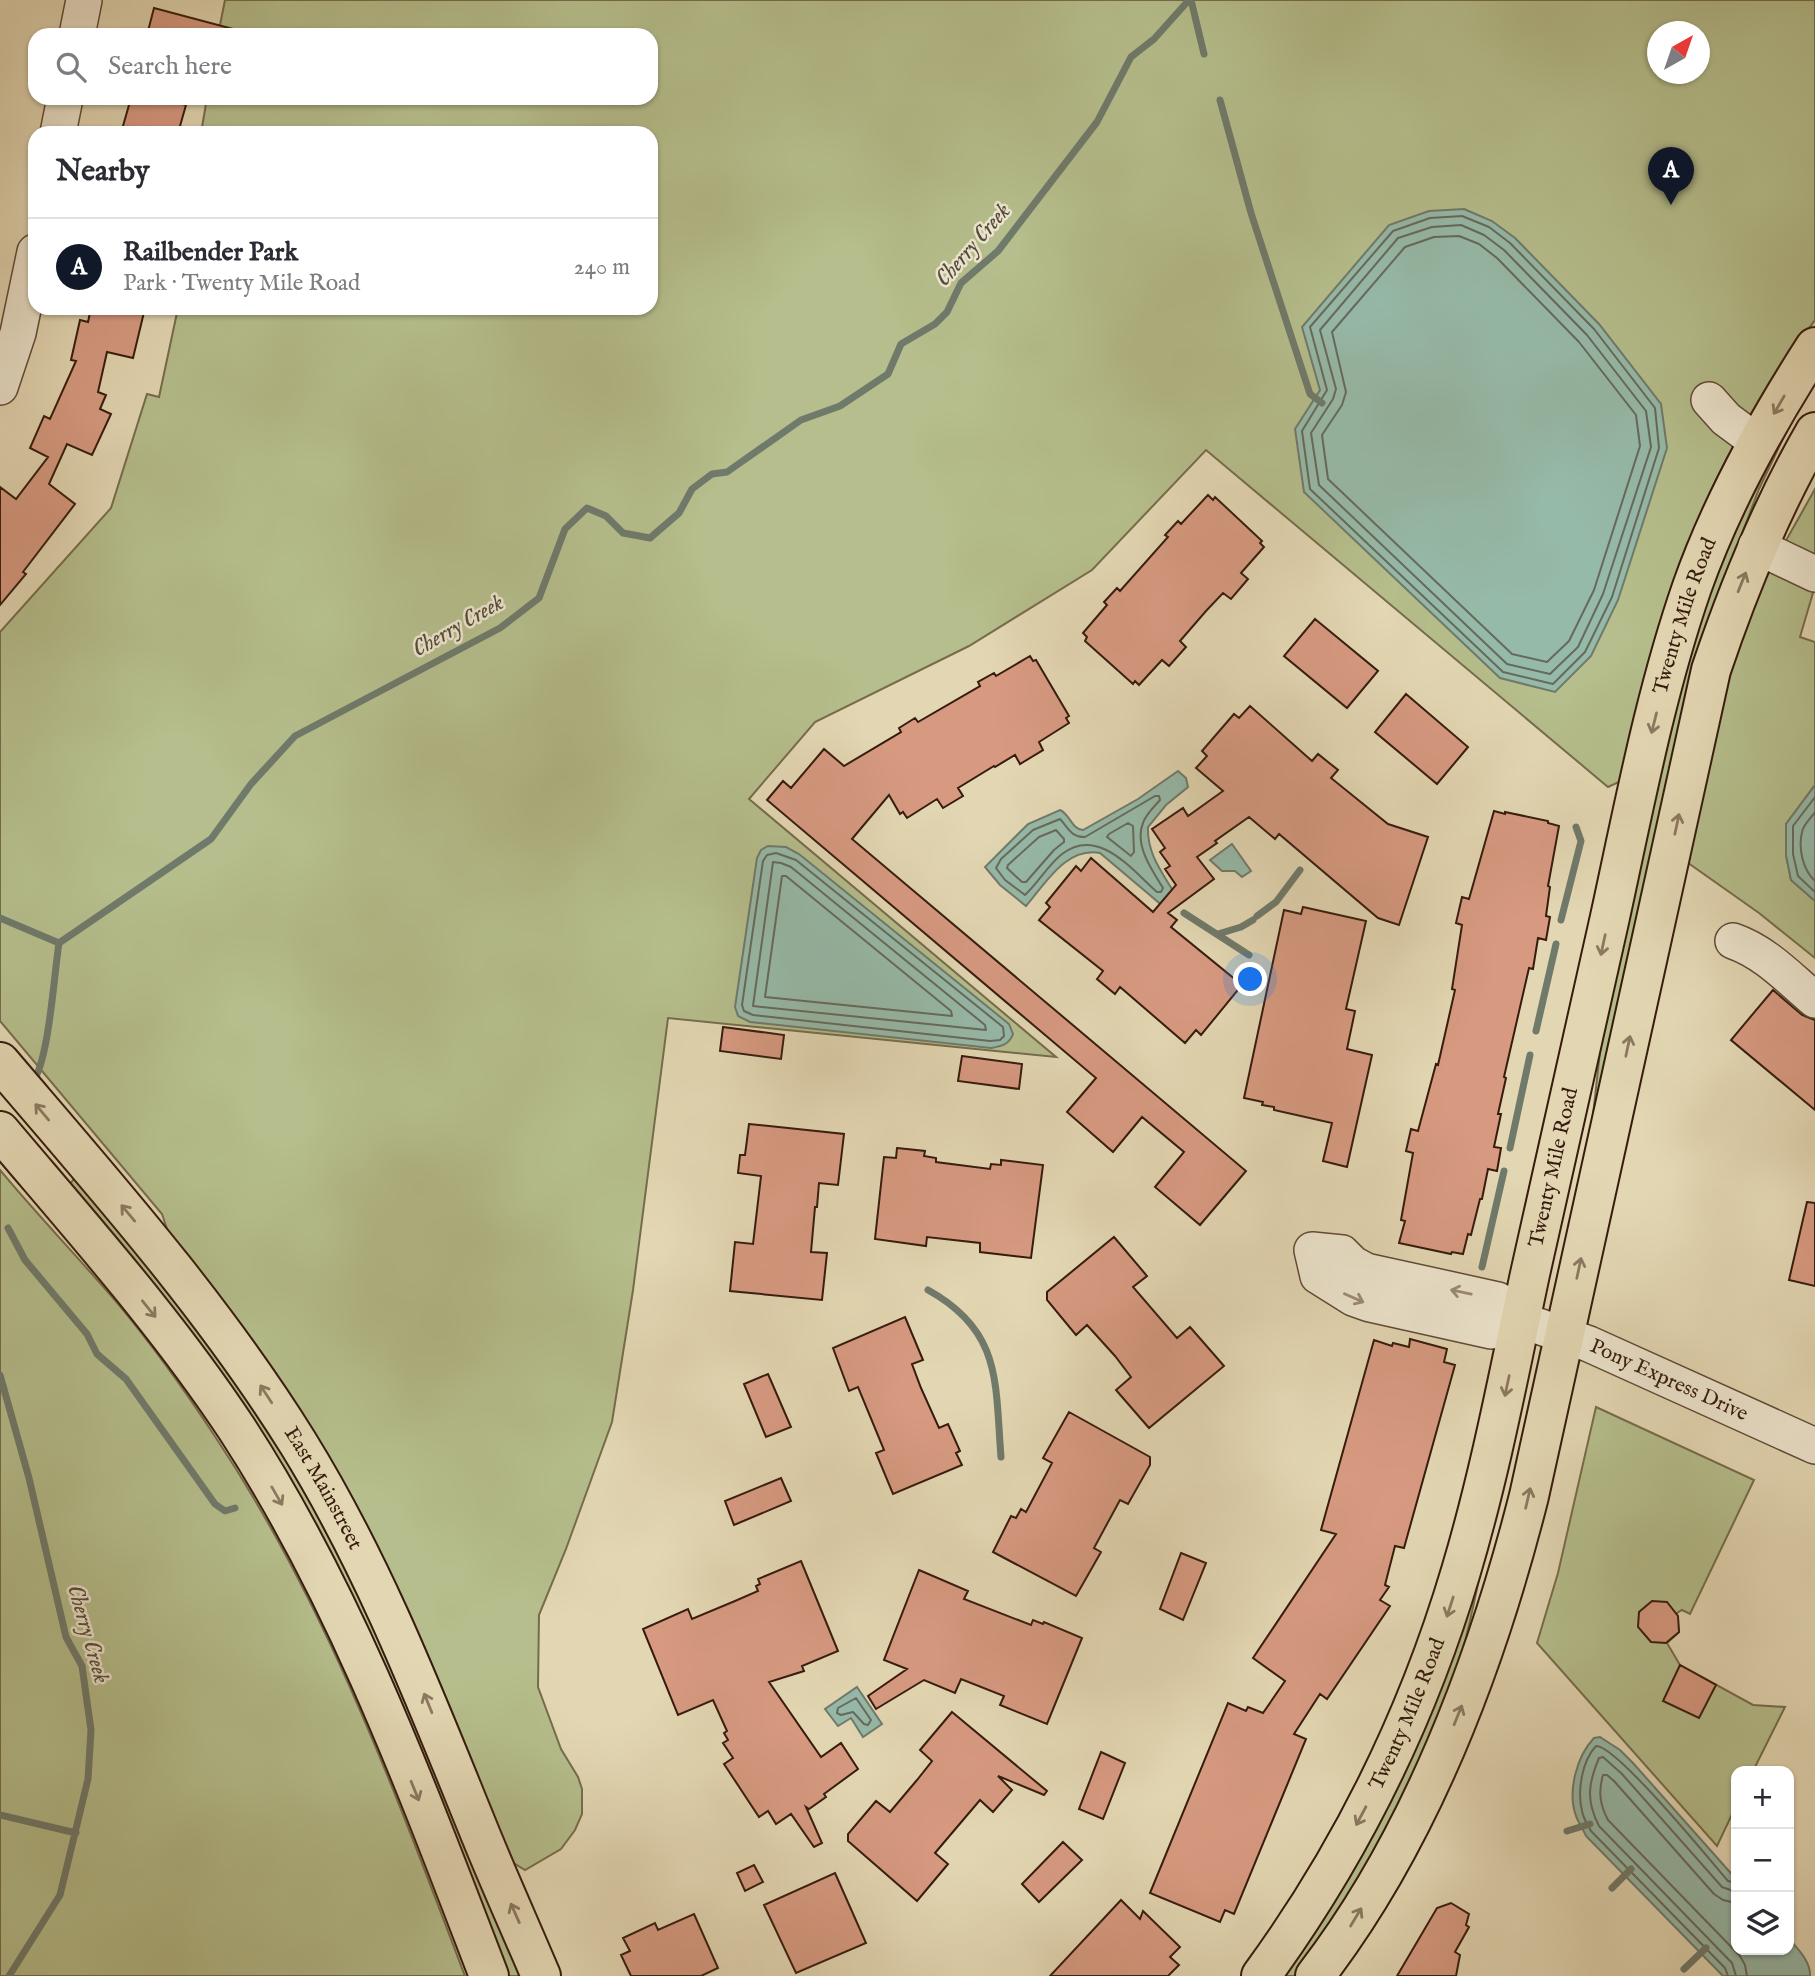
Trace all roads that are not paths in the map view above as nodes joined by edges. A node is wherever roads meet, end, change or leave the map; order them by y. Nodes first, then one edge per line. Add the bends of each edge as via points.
1 (84, 0) edge
2 (78, 28) edge
3 (64, 105) edge
4 (59, 126) edge
5 (28, 285) edge
6 (1815, 347) edge
7 (0, 387) edge
8 (1709, 400) dead end
9 (1815, 432) edge
10 (1757, 442) junction
11 (1756, 546) junction
12 (1815, 574) edge
13 (1733, 941) dead end
14 (1815, 1000) edge
15 (0, 1062) edge
16 (0, 1131) edge
17 (1521, 1320) junction
18 (1564, 1335) junction
19 (1815, 1446) edge
20 (1318, 1975) edge
21 (489, 1976) edge
22 (541, 1976) edge
23 (1261, 1976) edge

1 - 2 street
3 - 4 street
5 - 7 street
6 -> 10 main road, Twenty Mile Road
8 - 10 street
9 - 11 main road, Twenty Mile Road
10 -> 17 main road, Twenty Mile Road via 1712,536 1674,644 1629,826
11 - 12 street
18 -> 11 main road, Twenty Mile Road via 1711,670
13 - 14 street via 1760,954
22 -> 15 main road, East Mainstreet via 400,1636 299,1445 213,1318
16 -> 21 main road, East Mainstreet via 191,1361 260,1465 358,1652
17 -> 17 street, Pony Express Drive via 1499,1300 1366,1271 1342,1254 1312,1250 1318,1276 1370,1304 1491,1331
17 - 18 street, Pony Express Drive
17 -> 23 main road, Twenty Mile Road via 1471,1536 1420,1689 1374,1791 1329,1874
18 - 19 street, Pony Express Drive
20 -> 18 main road, Twenty Mile Road via 1384,1870 1471,1685 1517,1542

